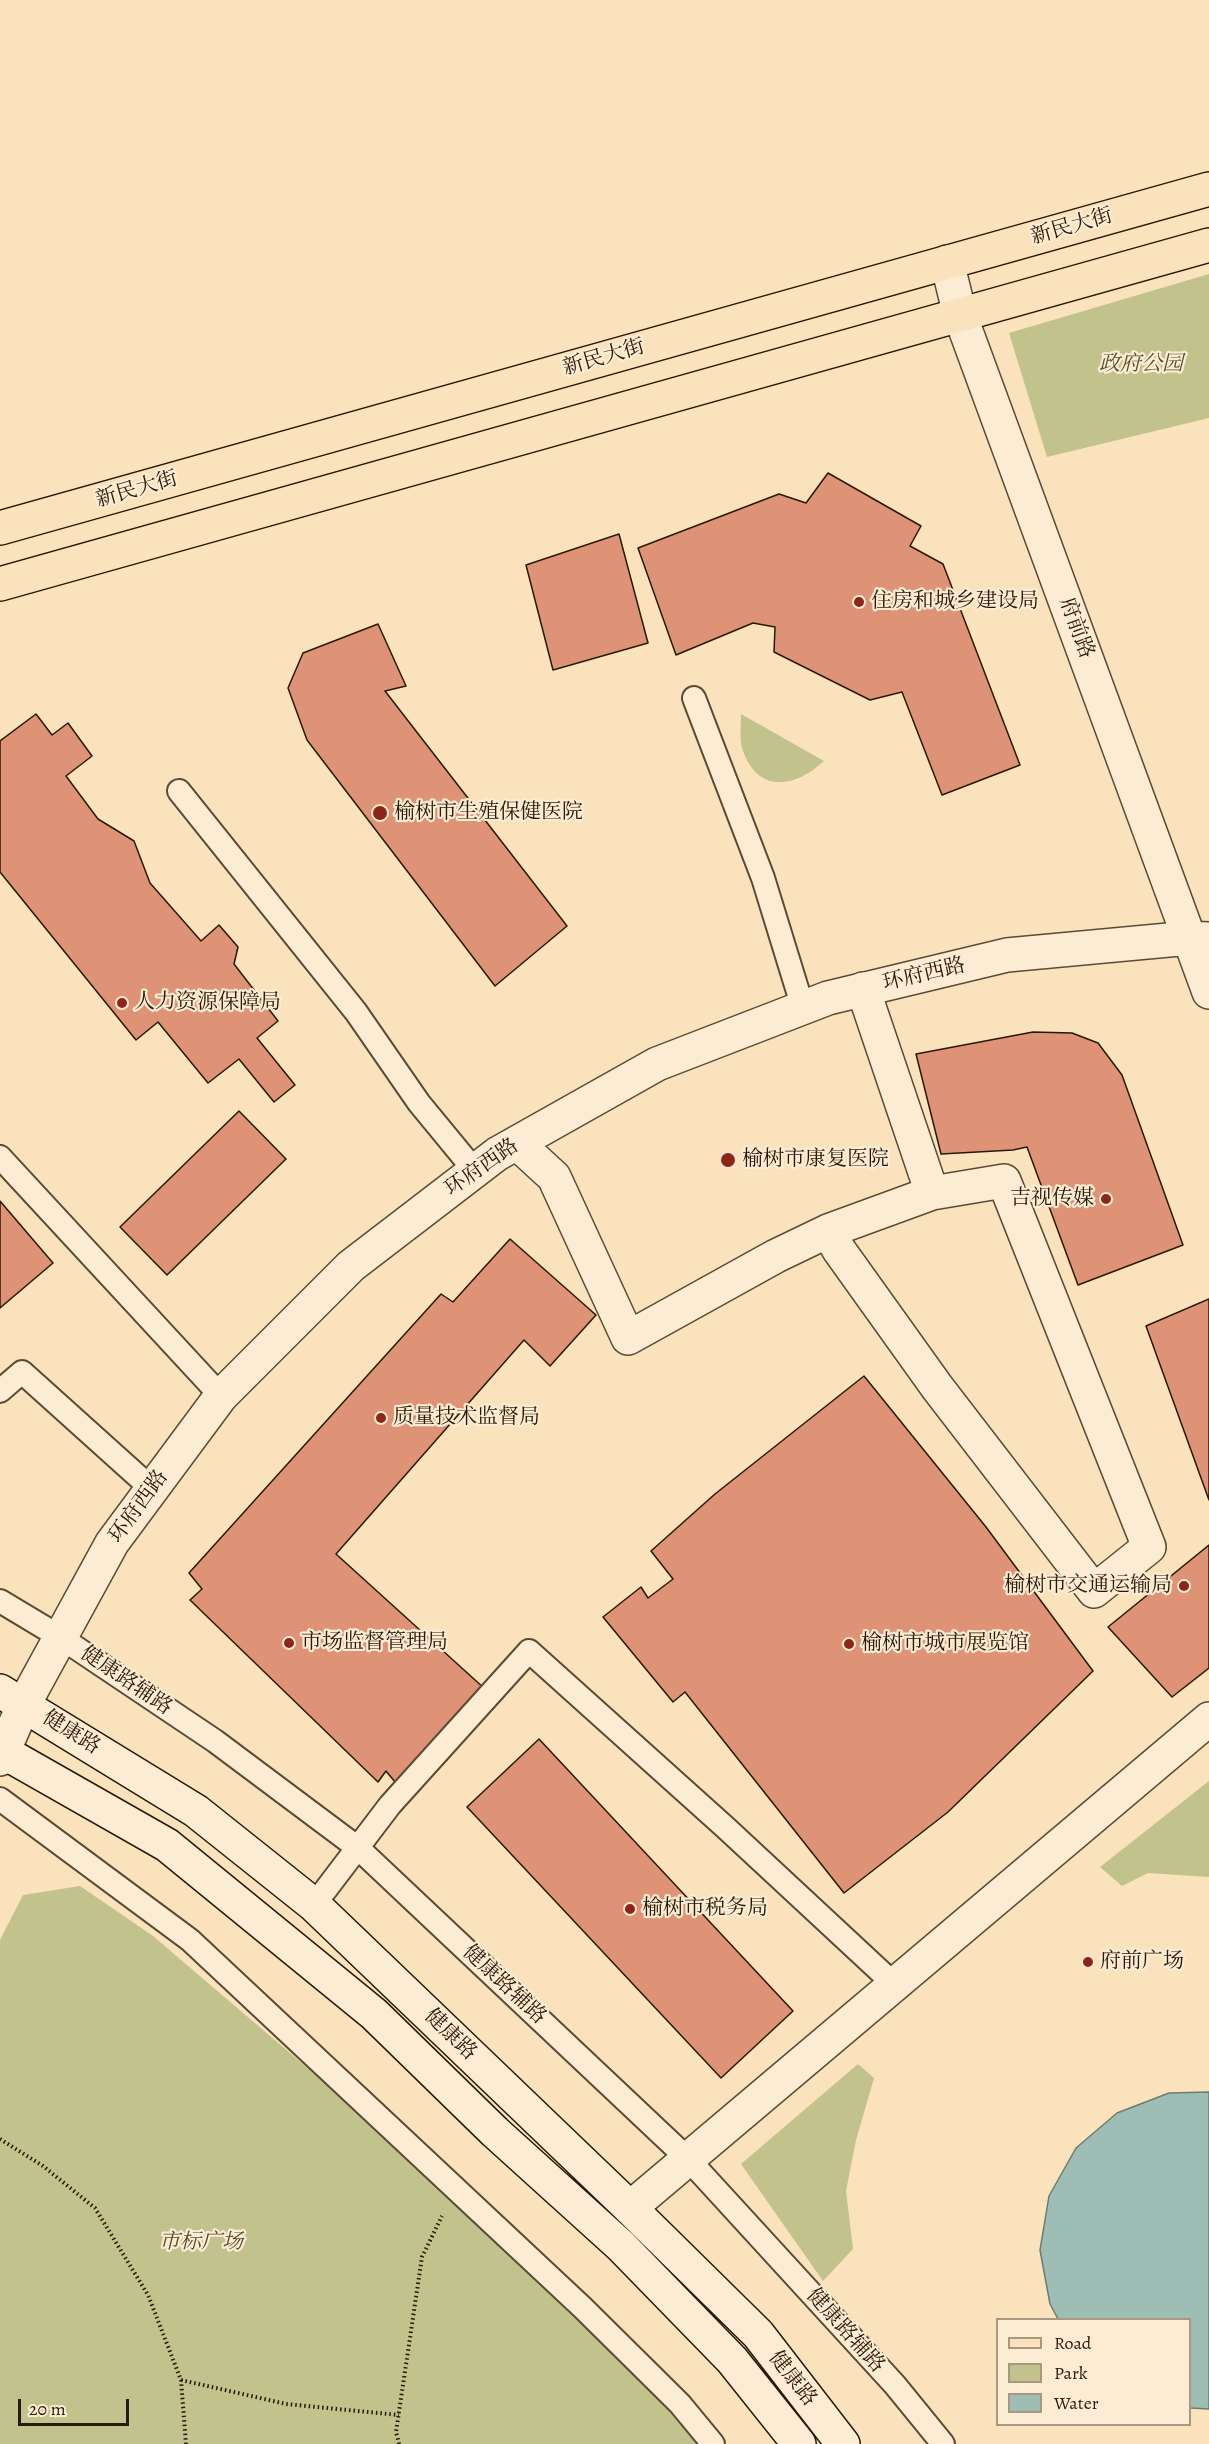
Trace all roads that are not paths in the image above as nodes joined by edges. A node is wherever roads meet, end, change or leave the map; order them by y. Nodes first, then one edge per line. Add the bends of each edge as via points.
1 (1209, 189) edge
2 (1209, 245) edge
3 (947, 262) junction
4 (960, 315) junction
5 (0, 528) edge
6 (0, 584) edge
7 (694, 698) dead end
8 (178, 791) dead end
9 (1199, 938) edge
10 (863, 989) junction
11 (1209, 992) edge
12 (803, 1008) junction
13 (518, 1143) junction
14 (2, 1165) edge
15 (475, 1171) junction
16 (932, 1193) junction
17 (828, 1231) junction
18 (0, 1391) edge
19 (221, 1396) junction
20 (152, 1489) junction
21 (0, 1601) edge
22 (60, 1637) junction
23 (12, 1697) edge
24 (1209, 1719) edge
25 (1, 1754) edge
26 (0, 1799) edge
27 (358, 1848) junction
28 (314, 1905) junction
29 (896, 1985) junction
30 (689, 2160) junction
31 (630, 2208) junction
32 (713, 2444) edge
33 (799, 2444) edge
34 (843, 2444) edge
35 (943, 2444) edge

1 - 3 main road, 新民大街
2 - 4 main road
3 - 4 street, 府前路
3 - 5 main road, 新民大街
4 - 6 main road
4 - 9 street, 府前路
7 - 12 lane via 763,878
8 - 15 lane via 356,1012 419,1103
9 - 10 street, 环府西路 via 1007,955
9 - 11 street, 府前路
10 - 12 street, 环府西路
10 - 16 street
12 - 13 street, 环府西路 via 657,1065
13 - 15 street, 环府西路
13 - 17 street via 554,1177 628,1338
14 - 19 lane
15 - 19 street, 环府西路 via 351,1266
16 - 17 street
16 - 17 street via 1004,1181 1149,1547 1094,1591 937,1387
18 - 20 lane via 22,1372
19 - 20 street, 环府西路
20 - 22 street, 环府西路 via 112,1543
21 - 22 lane, 健康路辅路
22 - 23 street, 环府西路
22 - 27 lane, 健康路辅路 via 215,1741
23 - 25 street, 环府西路
23 - 28 street, 健康路 via 196,1811
24 - 29 street
25 - 33 street, 健康路 via 167,1845 374,2014 495,2132 621,2246 732,2360
26 - 32 lane via 190,1941 591,2316 680,2404
27 - 28 lane
27 - 29 lane via 390,1805 529,1650
27 - 30 lane, 健康路辅路
28 - 31 street, 健康路
29 - 30 street
30 - 31 street
30 - 35 lane, 健康路辅路 via 895,2385
31 - 34 street, 健康路 via 758,2334

